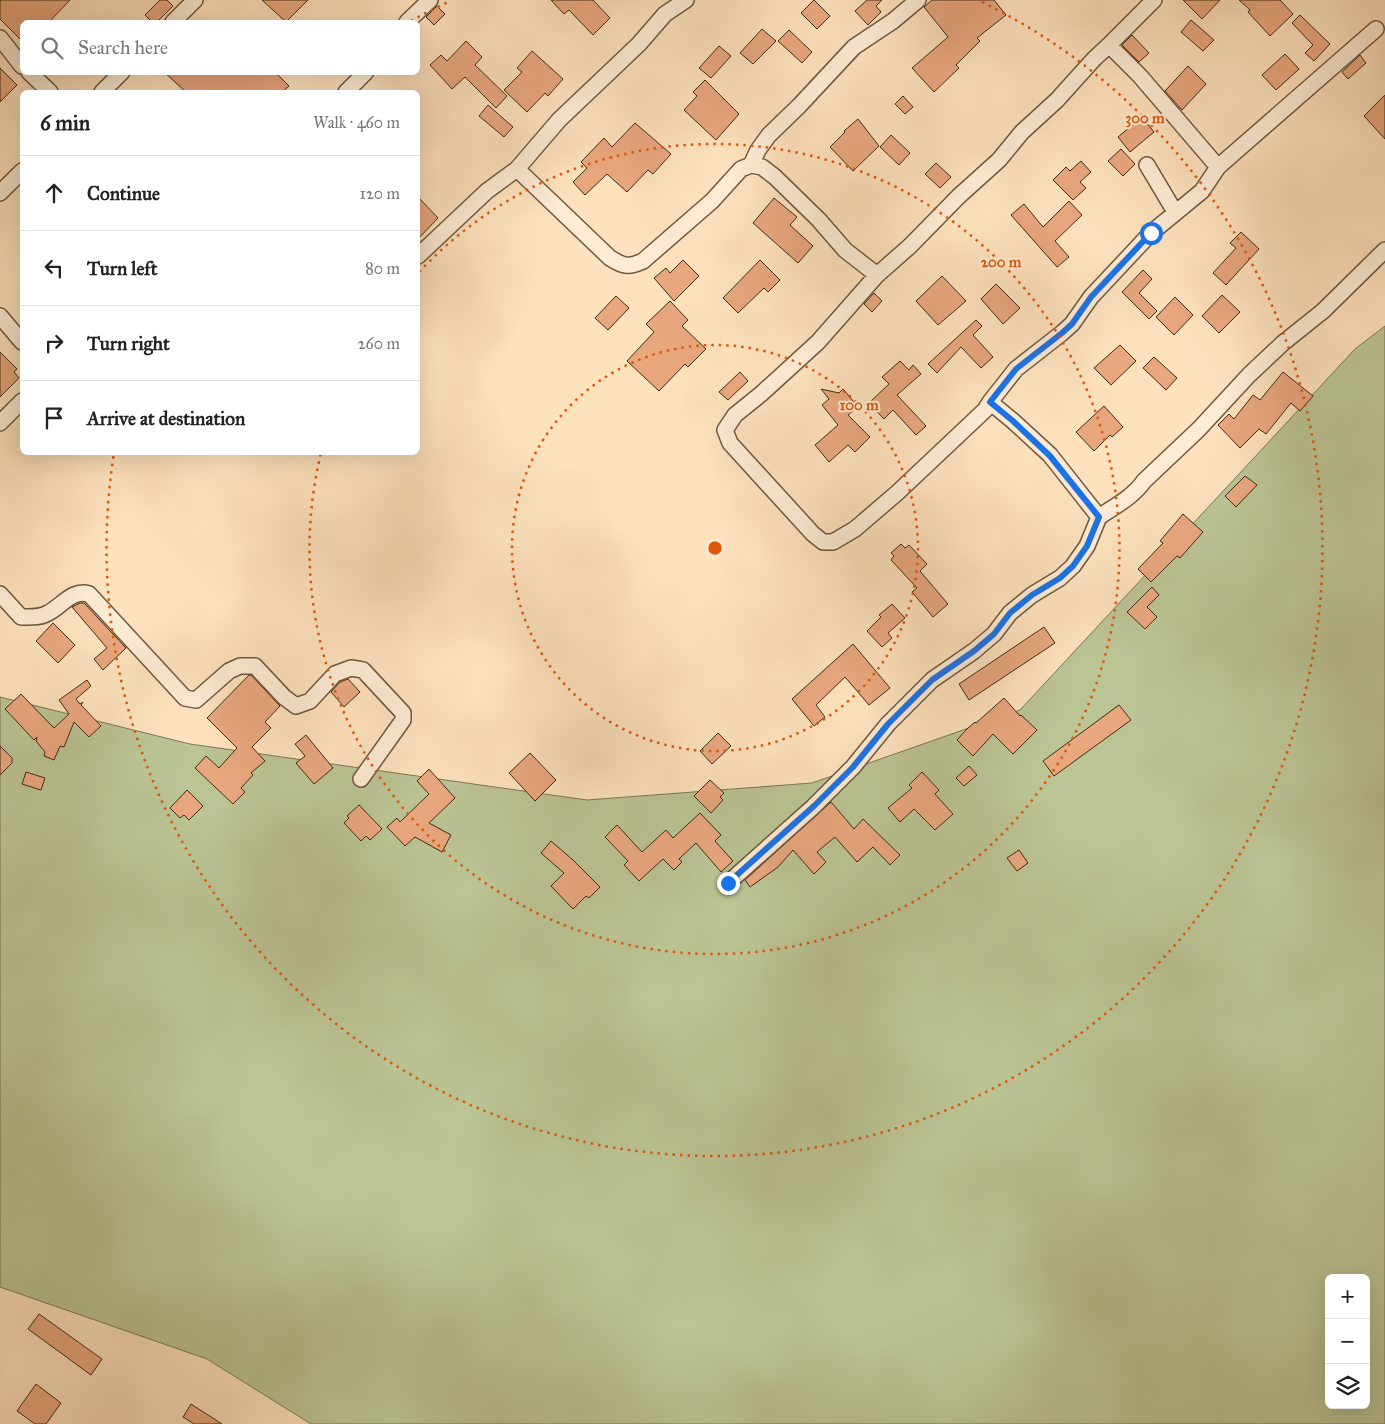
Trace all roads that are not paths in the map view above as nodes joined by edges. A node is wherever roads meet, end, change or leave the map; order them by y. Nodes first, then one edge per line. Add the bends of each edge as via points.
1 (196, 0) edge
2 (430, 0) edge
3 (686, 0) edge
4 (918, 0) edge
5 (1154, 0) edge
6 (412, 12) edge
7 (175, 20) edge
8 (1376, 29) dead end
9 (0, 38) edge
10 (1109, 45) junction
11 (20, 63) edge
12 (32, 75) edge
13 (119, 75) edge
14 (363, 75) edge
15 (48, 90) edge
16 (104, 90) edge
17 (348, 90) edge
18 (751, 165) junction
19 (1147, 165) dead end
20 (1218, 167) junction
21 (517, 169) junction
22 (20, 173) edge
23 (0, 193) edge
24 (1175, 212) junction
25 (1385, 250) edge
26 (420, 254) edge
27 (877, 275) junction
28 (0, 316) edge
29 (20, 340) edge
30 (990, 402) junction
31 (20, 404) edge
32 (0, 423) edge
33 (1099, 517) junction
34 (0, 594) edge
35 (361, 779) dead end
36 (728, 883) dead end

1 - 7 street
2 - 6 street
3 - 21 street via 665,14 639,44 559,120
4 - 18 street via 854,47 769,136
5 - 10 street
8 - 20 street
9 - 11 street
10 - 20 street
10 - 27 street via 1022,132 999,160
12 - 15 street
13 - 16 street
14 - 17 street
18 - 21 street via 741,169 712,201 643,261 634,265 622,265 610,258
18 - 27 street via 762,167 775,177 845,250
19 - 24 street
20 - 24 street via 1202,191
21 - 26 street via 487,191
22 - 23 street
24 - 30 street via 1117,268 1072,324 1016,369
25 - 33 street via 1323,311 1249,375 1137,490
27 - 30 street via 818,342 735,415 725,430 730,443 813,534 824,542 833,542 856,529 897,493
28 - 29 street
30 - 33 street via 1050,456
31 - 32 street
33 - 36 street via 1087,546 1073,566 1010,613 994,634 974,651 932,680 814,806
34 - 35 street via 21,617 37,617 76,594 89,594 185,698 196,700 229,671 240,666 255,666 284,698 296,706 310,701 335,674 351,668 363,670 403,713 403,720

